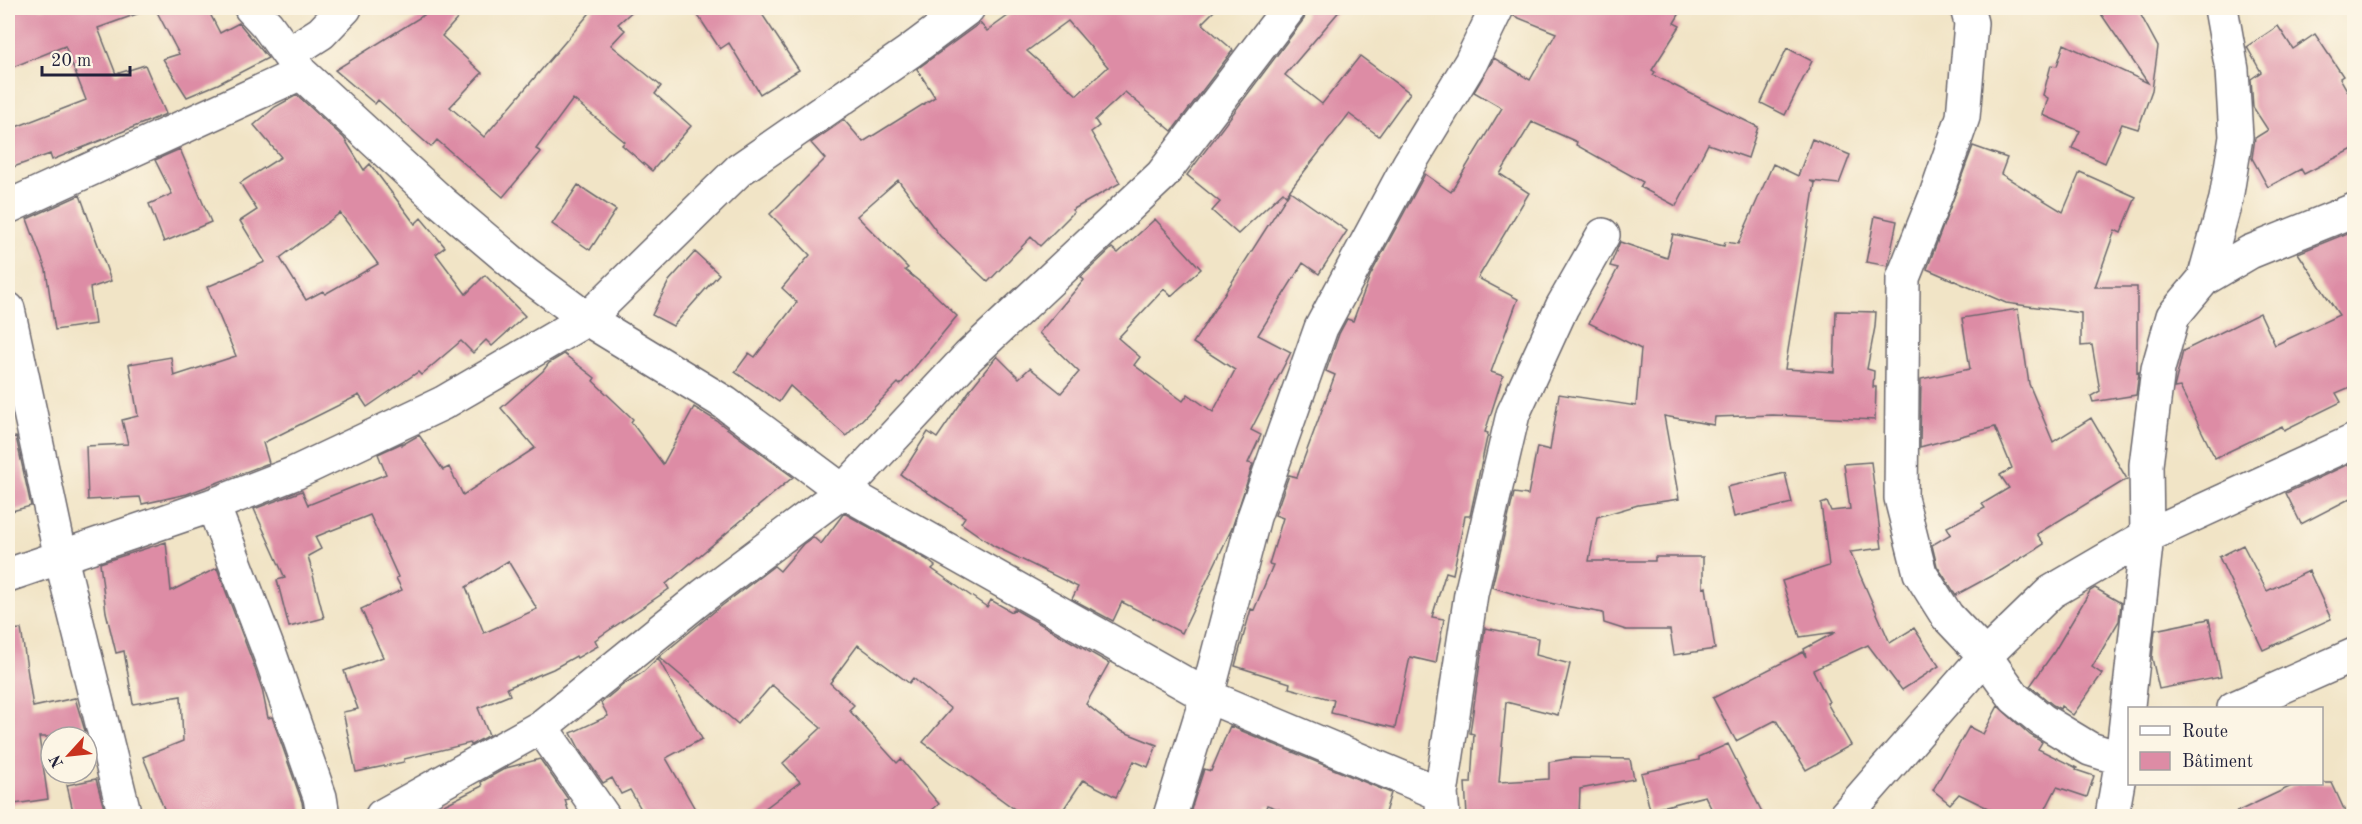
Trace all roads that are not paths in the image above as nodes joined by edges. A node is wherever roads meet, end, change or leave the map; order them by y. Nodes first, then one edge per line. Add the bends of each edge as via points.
1 (251, 8) edge
2 (345, 8) edge
3 (968, 8) edge
4 (1289, 8) edge
5 (1497, 8) edge
6 (1967, 8) edge
7 (2221, 8) edge
8 (295, 64) junction
9 (8, 207) edge
10 (2355, 210) edge
11 (1604, 235) dead end
12 (2204, 279) junction
13 (8, 309) edge
14 (587, 319) junction
15 (2355, 441) edge
16 (843, 491) junction
17 (213, 505) junction
18 (2147, 536) junction
19 (61, 558) junction
20 (8, 575) edge
21 (2355, 655) edge
22 (1985, 656) junction
23 (1207, 696) junction
24 (2131, 707) edge
25 (2236, 707) edge
26 (541, 727) junction
27 (2128, 736) edge
28 (2126, 757) edge
29 (1442, 806) edge
30 (125, 816) edge
31 (323, 816) edge
32 (382, 816) edge
33 (603, 816) edge
34 (1170, 816) edge
35 (1845, 816) edge
36 (2112, 816) edge

1 - 8 street
2 - 8 street
3 - 14 street via 739,170
4 - 16 street via 1161,175 968,357
5 - 23 street via 1472,62 1409,164 1321,328 1254,517
6 - 22 street via 1971,23 1963,117 1903,278 1901,498 1920,573 1947,616
7 - 12 street via 2232,70 2236,137 2226,199
8 - 9 street
8 - 14 street via 440,201
10 - 12 street via 2250,252
11 - 29 street via 1562,307 1513,414 1471,594
12 - 18 street via 2173,316 2158,369 2146,465
13 - 19 street
14 - 16 street via 725,404
14 - 17 street via 443,403 296,473
15 - 18 street
16 - 23 street
16 - 26 street via 703,596
17 - 19 street
17 - 31 street via 271,657 320,797
18 - 22 street via 2051,592
18 - 24 street
19 - 20 street
19 - 30 street
21 - 25 street
22 - 28 street via 2015,698 2042,720 2091,749
22 - 35 street
23 - 29 street
23 - 34 street
26 - 32 street
26 - 33 street
27 - 28 street
28 - 36 street

